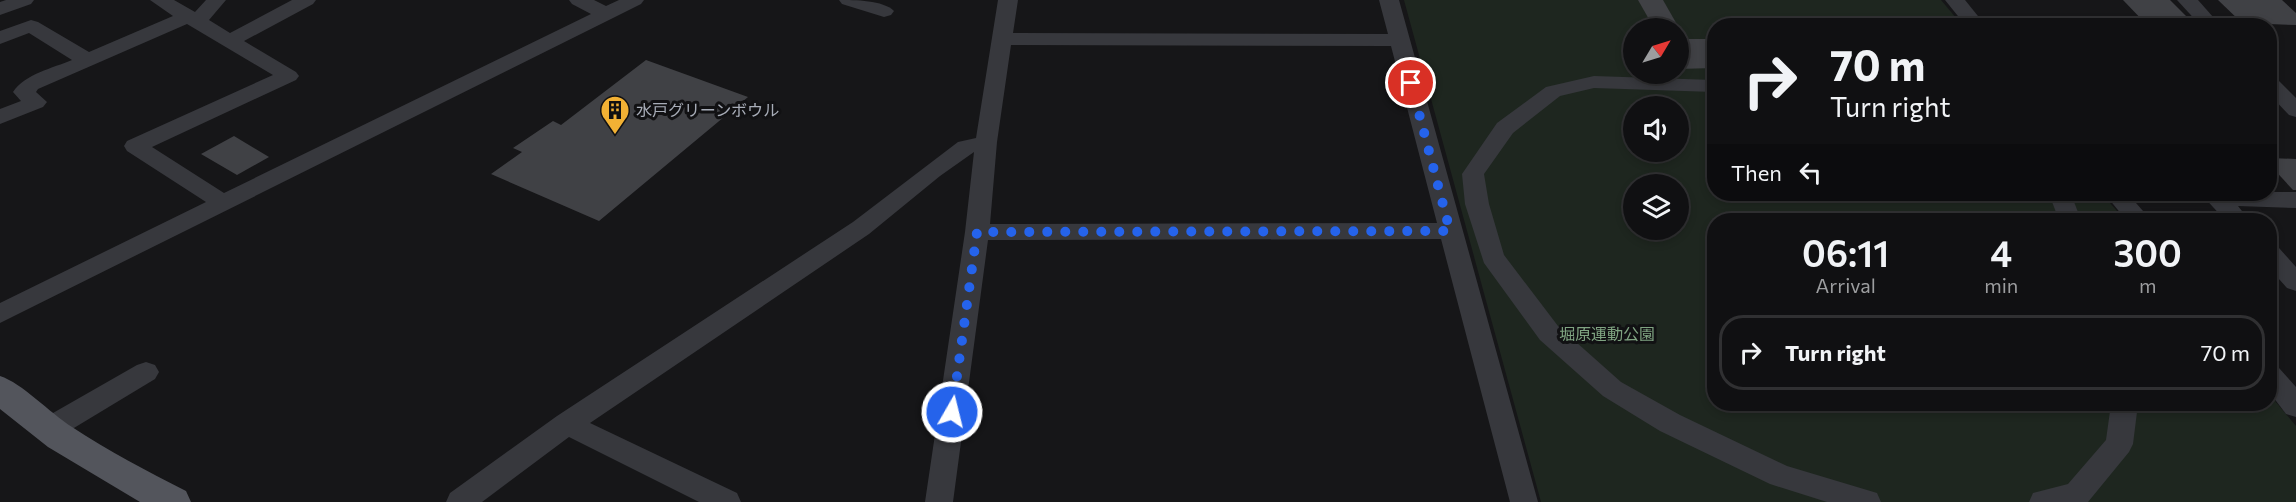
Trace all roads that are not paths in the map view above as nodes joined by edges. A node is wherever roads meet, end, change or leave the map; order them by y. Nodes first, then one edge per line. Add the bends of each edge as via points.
1 (24, 0) edge
2 (160, 0) edge
3 (216, 0) edge
4 (306, 0) edge
5 (579, 0) edge
6 (634, 0) edge
7 (849, 0) edge
8 (1008, 0) edge
9 (1389, 0) edge
10 (1955, 0) edge
11 (2187, 0) edge
12 (0, 9) edge
13 (884, 11) dead end
14 (606, 14) junction
15 (1970, 18) edge
16 (2204, 18) edge
17 (192, 19) junction
18 (0, 38) edge
19 (1003, 39) junction
20 (1400, 40) junction
21 (229, 41) junction
22 (87, 60) junction
23 (1707, 86) edge
24 (2277, 90) edge
25 (2296, 110) edge
26 (0, 117) edge
27 (986, 142) junction
28 (1434, 170) junction
29 (1473, 174) junction
30 (2277, 199) edge
31 (2296, 200) edge
32 (2122, 201) edge
33 (2219, 201) edge
34 (223, 203) junction
35 (2133, 213) edge
36 (2231, 213) edge
37 (1450, 231) junction
38 (977, 232) junction
39 (2277, 262) edge
40 (2296, 282) edge
41 (0, 314) edge
42 (146, 372) dead end
43 (2277, 383) edge
44 (0, 389) edge
45 (2296, 406) edge
46 (2124, 411) edge
47 (567, 424) junction
48 (49, 429) junction
49 (165, 501) edge
50 (460, 502) edge
51 (727, 502) edge
52 (939, 502) edge
53 (1524, 502) edge
54 (1867, 502) edge
55 (2043, 502) edge

1 - 12 street
2 - 17 street
3 - 17 street
4 - 21 street
5 - 14 street
6 - 14 street
7 - 13 street
8 - 19 street
9 - 20 street
10 - 15 street
11 - 16 street
14 - 34 street
17 - 21 street
17 - 22 street
18 - 22 street via 31,26
19 - 20 street
19 - 27 street
20 - 28 street
21 - 34 street via 289,76 135,146
22 - 26 street via 31,85 23,92 36,102
23 - 29 street via 1594,82 1553,91 1505,128
24 - 25 street
27 - 38 street
27 - 47 street via 966,147 861,228
28 - 29 street
28 - 37 street
29 - 54 street via 1477,204 1493,257 1549,333 1612,389 1670,423 1780,476
30 - 31 street
32 - 35 street
33 - 36 street
34 - 41 street
37 - 38 street
37 - 53 street
38 - 52 street
39 - 40 street
42 - 48 street
43 - 45 street
44 - 48 main road
46 - 55 street via 2119,444 2077,494
47 - 50 street
47 - 51 street
48 - 49 main road

